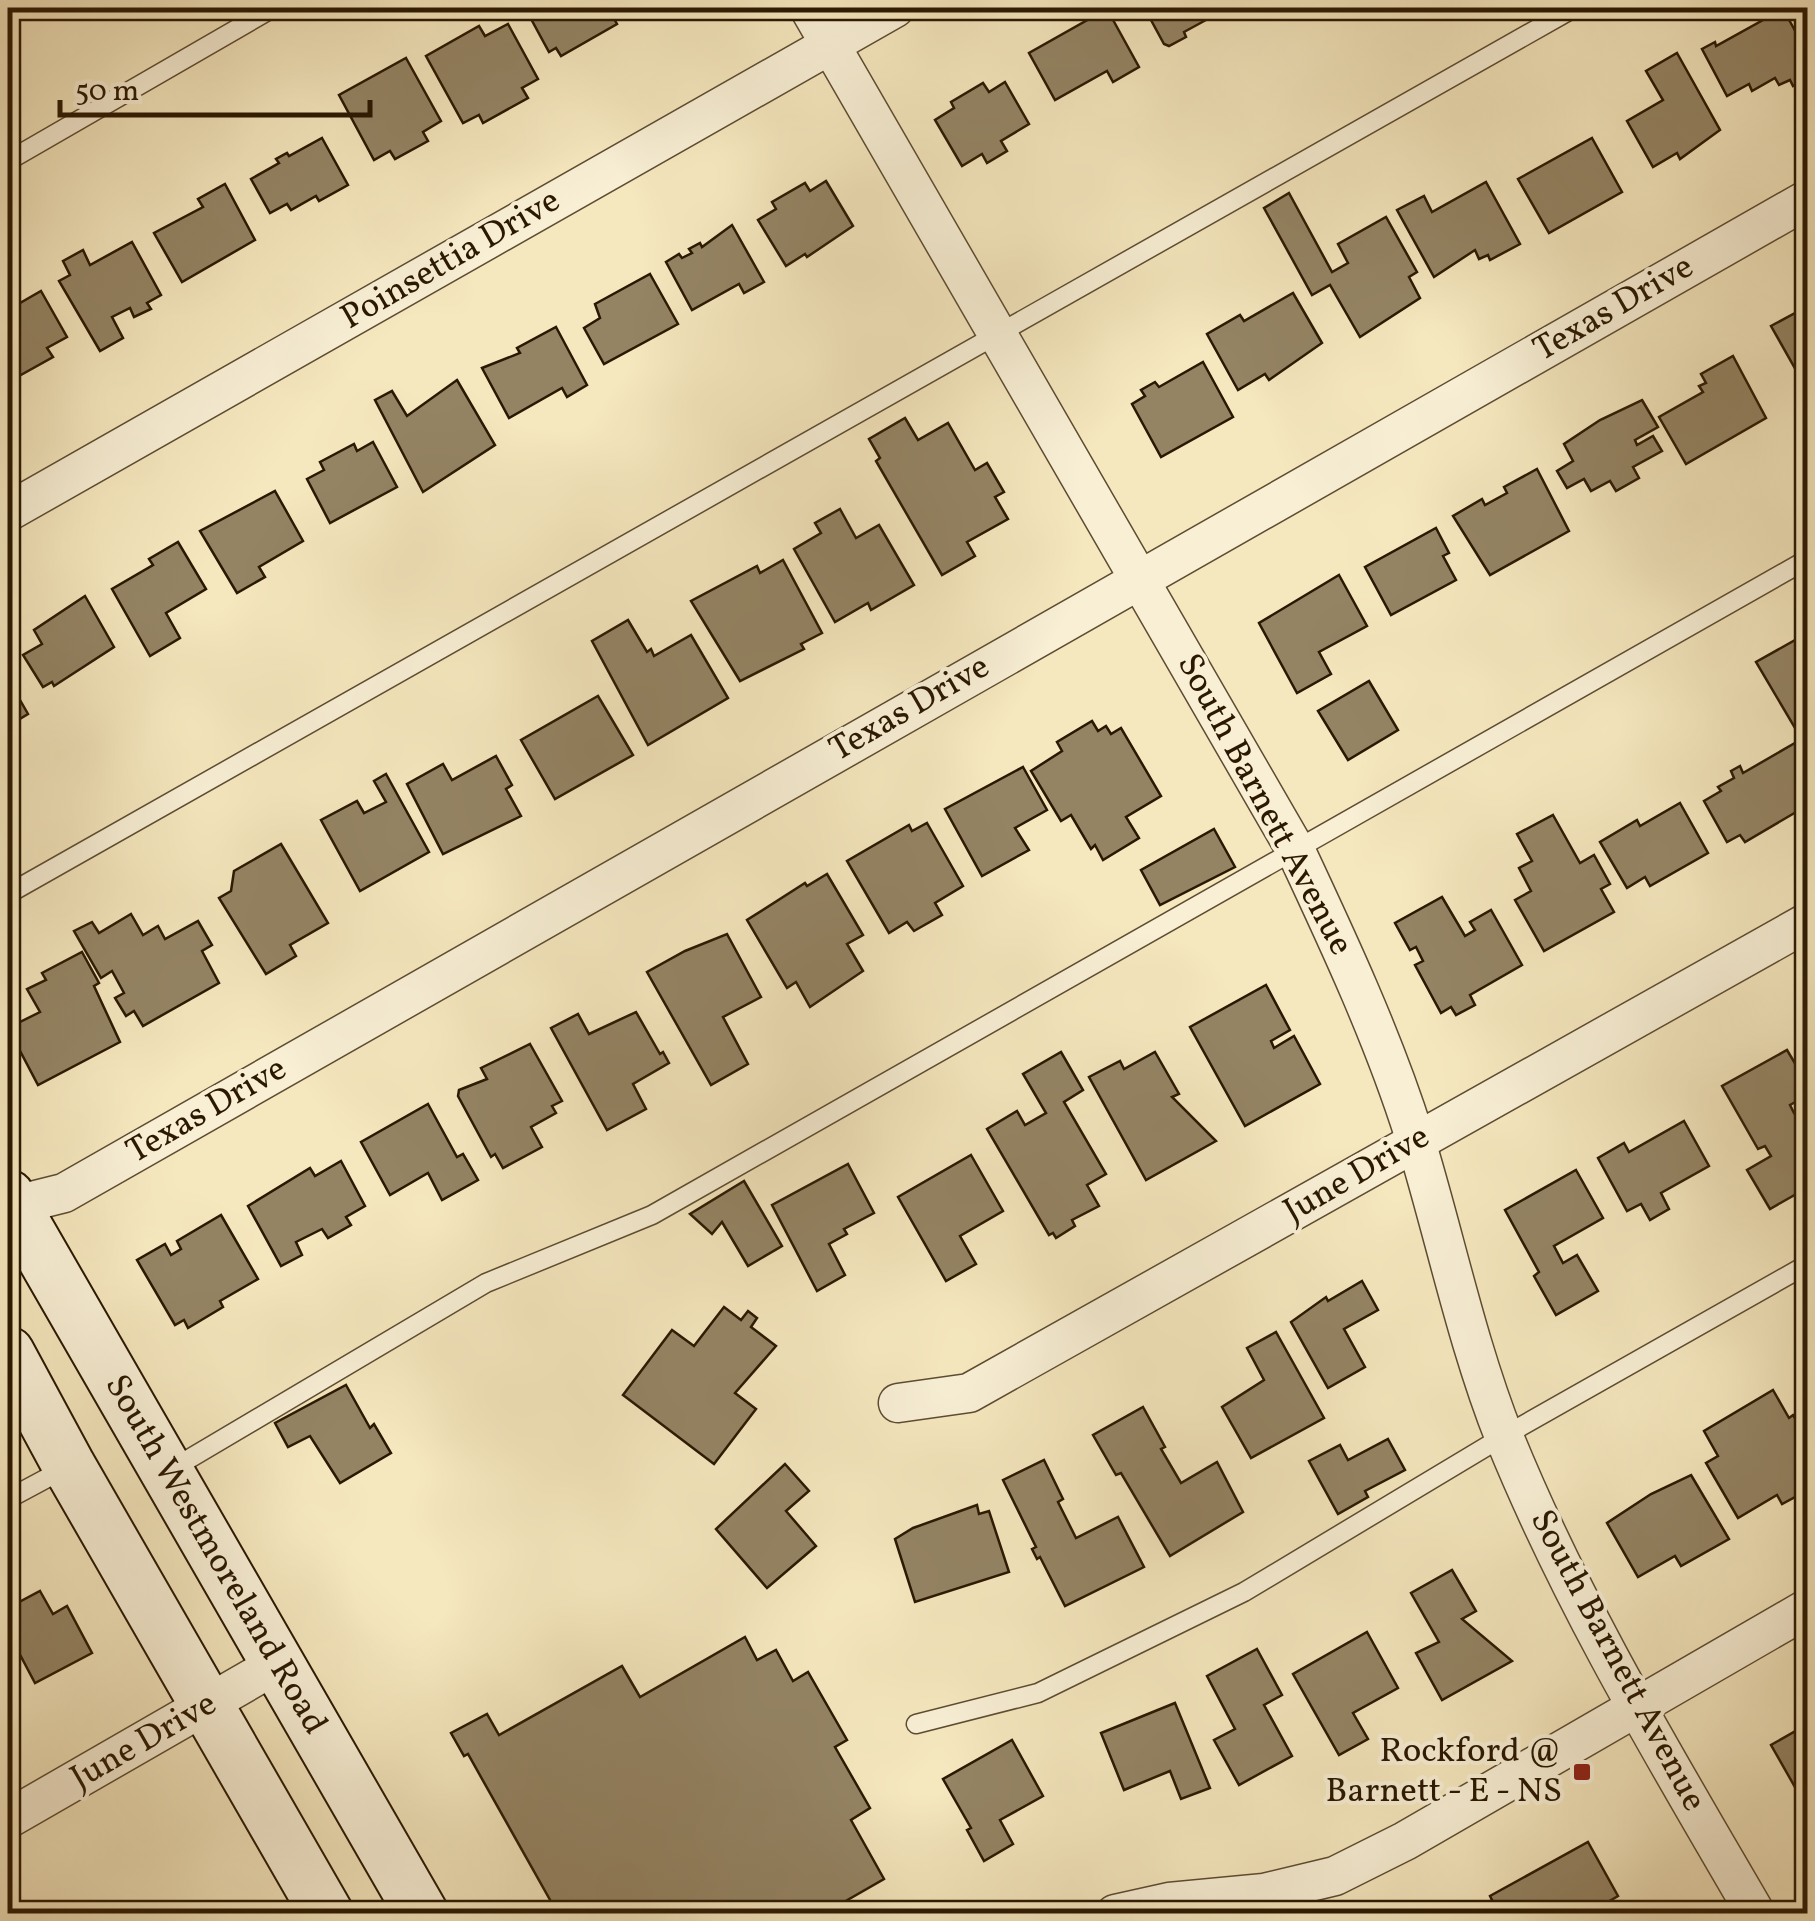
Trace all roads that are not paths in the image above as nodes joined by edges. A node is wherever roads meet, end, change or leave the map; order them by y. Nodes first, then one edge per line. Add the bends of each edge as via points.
1 (273, 8) edge
2 (809, 8) edge
3 (896, 8) edge
4 (1574, 8) edge
5 (830, 45) junction
6 (8, 161) edge
7 (1808, 199) edge
8 (996, 332) junction
9 (8, 512) edge
10 (1808, 559) edge
11 (1139, 578) junction
12 (1295, 849) junction
13 (8, 894) edge
14 (1808, 922) edge
15 (1415, 1140) junction
16 (9, 1203) edge
17 (1808, 1264) edge
18 (8, 1354) edge
19 (898, 1403) dead end
20 (1504, 1436) junction
21 (69, 1466) junction
22 (167, 1472) junction
23 (8, 1499) edge
24 (1808, 1608) edge
25 (279, 1663) junction
26 (206, 1706) junction
27 (1636, 1708) junction
28 (916, 1724) dead end
29 (8, 1819) edge
30 (327, 1914) edge
31 (422, 1914) edge
32 (1115, 1914) edge
33 (1756, 1914) edge

1 - 6 lane
2 - 5 street, South Barnett Avenue
3 - 5 street, Poinsettia Drive
4 - 8 lane
5 - 8 street, South Barnett Avenue
5 - 9 street, Poinsettia Drive
7 - 11 street, Texas Drive
8 - 11 street, South Barnett Avenue
8 - 13 lane
10 - 12 lane
11 - 12 street, South Barnett Avenue
11 - 16 street, Texas Drive via 64,1193
12 - 15 street, South Barnett Avenue via 1353,973
12 - 22 lane via 652,1215 486,1283
14 - 15 street, June Drive
15 - 19 street, June Drive via 969,1393
15 - 20 street, South Barnett Avenue
16 - 22 main road, South Westmoreland Road
17 - 20 lane
18 - 21 main road
20 - 27 street, South Barnett Avenue via 1565,1577
20 - 28 lane via 1244,1592 1038,1694
21 - 23 lane
21 - 26 main road
22 - 25 main road, South Westmoreland Road
24 - 27 street
25 - 26 street, June Drive
25 - 31 main road, South Westmoreland Road
26 - 29 street, June Drive
26 - 30 main road
27 - 32 street via 1335,1876
27 - 33 street, South Barnett Avenue

